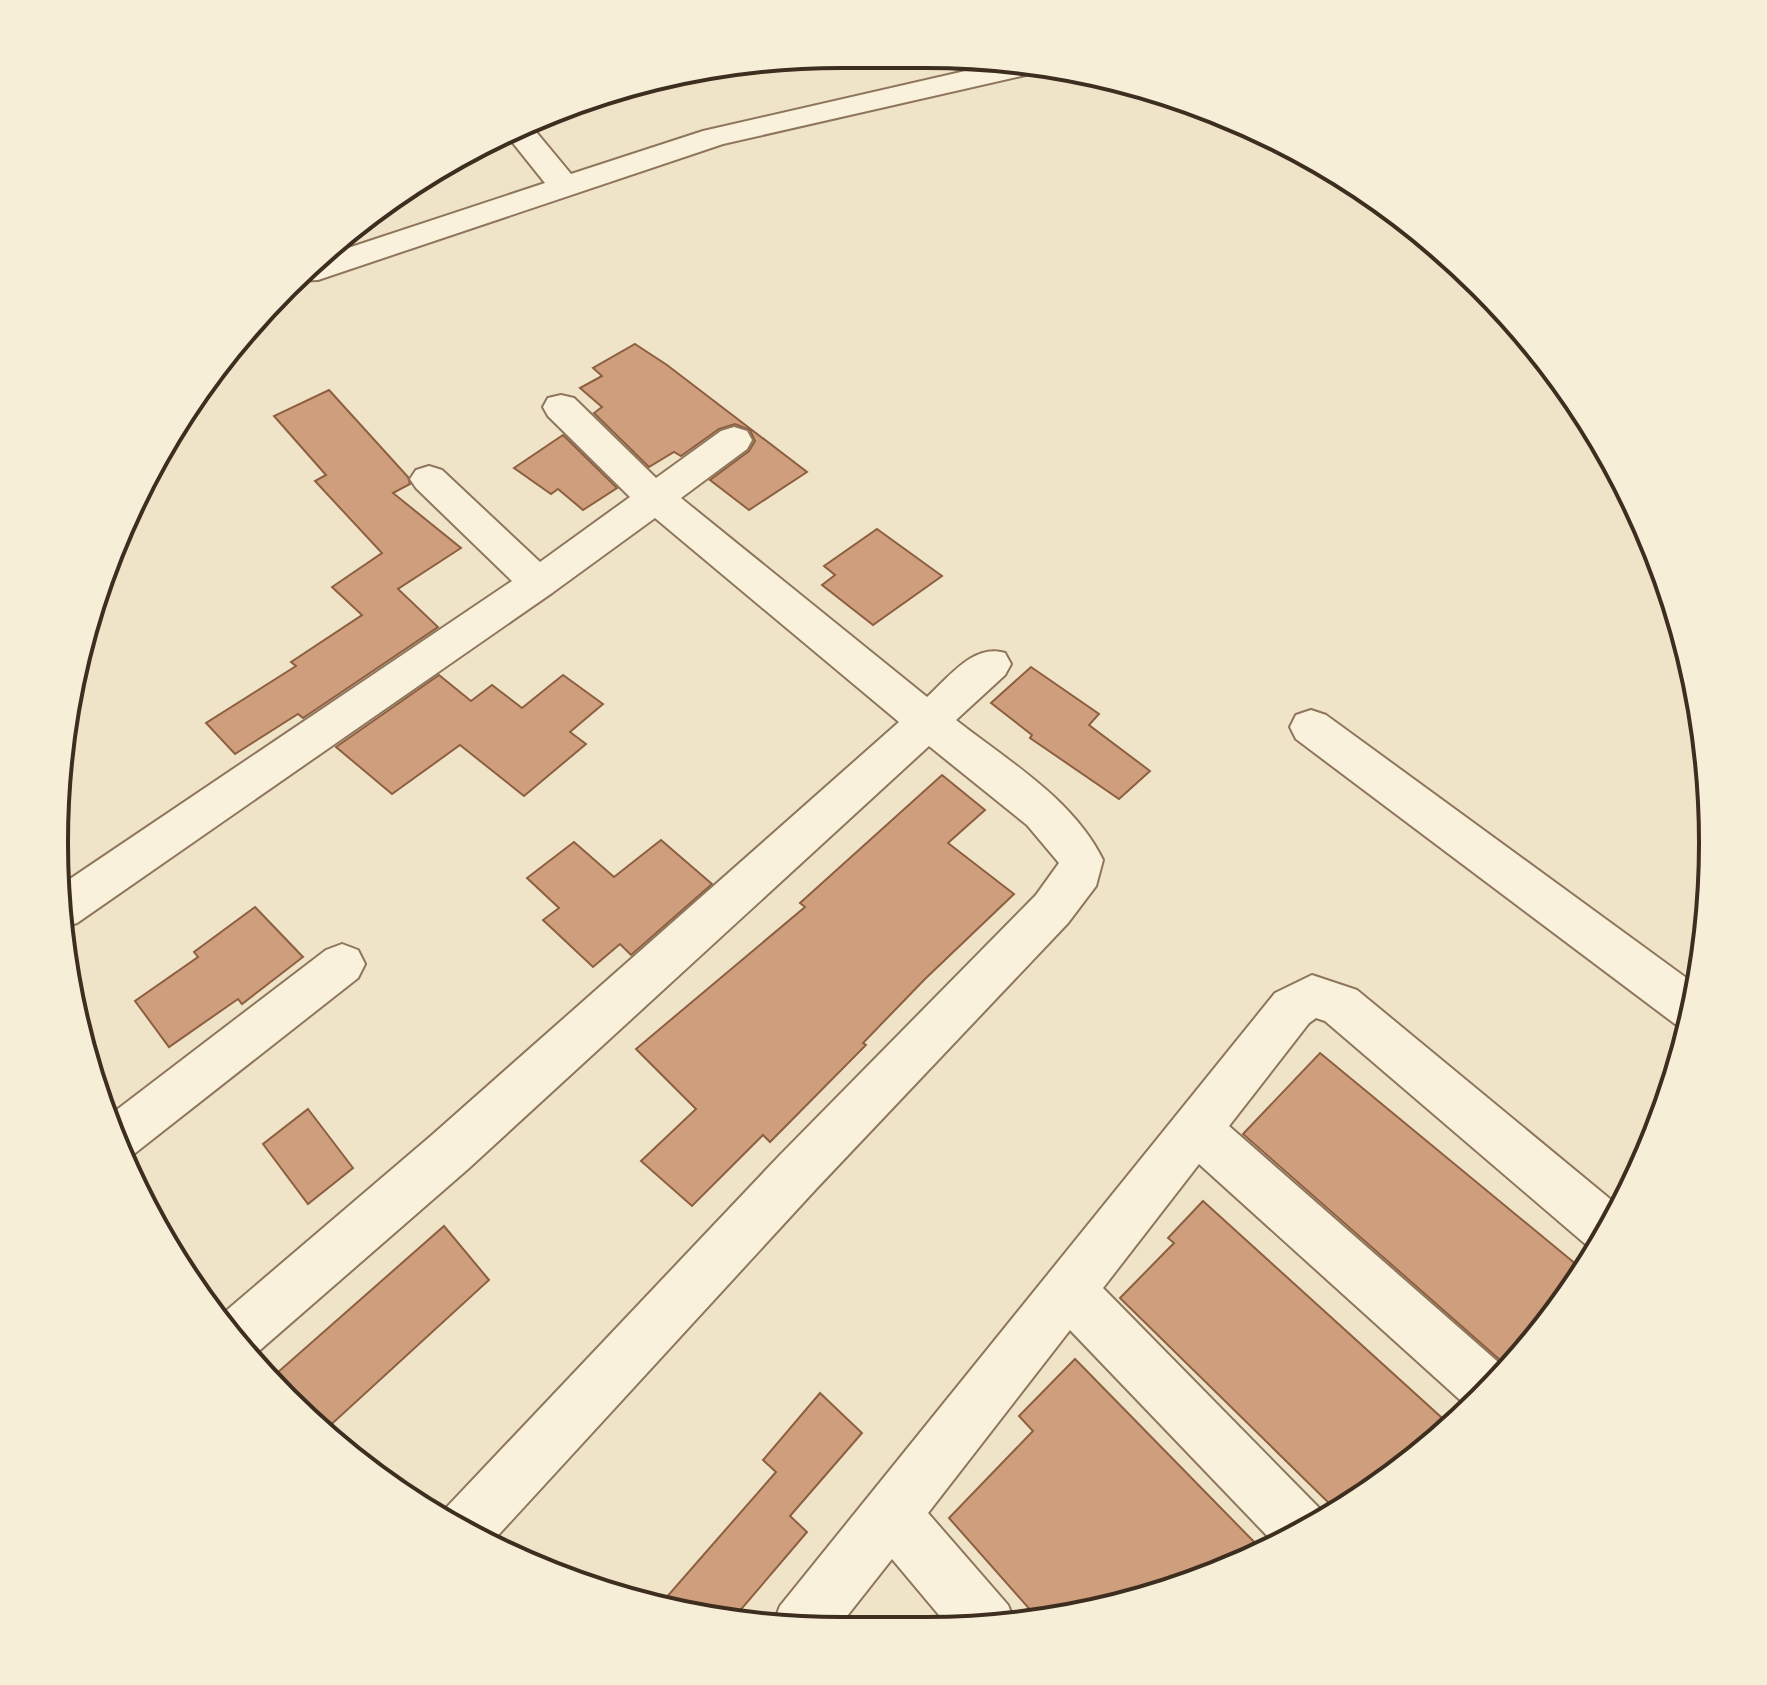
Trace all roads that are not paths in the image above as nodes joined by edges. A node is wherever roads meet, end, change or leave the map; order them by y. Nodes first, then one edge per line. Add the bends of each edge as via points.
1 (998, 72) edge
2 (524, 137) edge
3 (566, 189) junction
4 (325, 267) edge
5 (561, 407) dead end
6 (734, 440) dead end
7 (429, 479) dead end
8 (655, 498) junction
9 (538, 583) junction
10 (991, 664) dead end
11 (927, 722) junction
12 (1311, 727) dead end
13 (71, 902) edge
14 (342, 964) dead end
15 (1682, 1002) edge
16 (1197, 1130) junction
17 (125, 1134) edge
18 (1599, 1222) edge
19 (1069, 1291) junction
20 (243, 1332) edge
21 (1480, 1382) edge
22 (891, 1514) junction
23 (472, 1522) edge
24 (1294, 1523) edge
25 (977, 1615) edge
26 (810, 1616) edge

1 - 3 street via 714,137
2 - 3 street
3 - 4 street
5 - 8 street
6 - 8 street
7 - 9 street
8 - 9 street
8 - 11 street
9 - 13 street
10 - 11 street
11 - 20 street
11 - 23 street via 1042,812 1075,847 1080,873 1052,909
12 - 15 street
14 - 17 street
16 - 18 street via 1292,1008 1312,996 1340,1005
16 - 19 street
16 - 21 street
19 - 22 street
19 - 24 street
22 - 25 street
22 - 26 street

